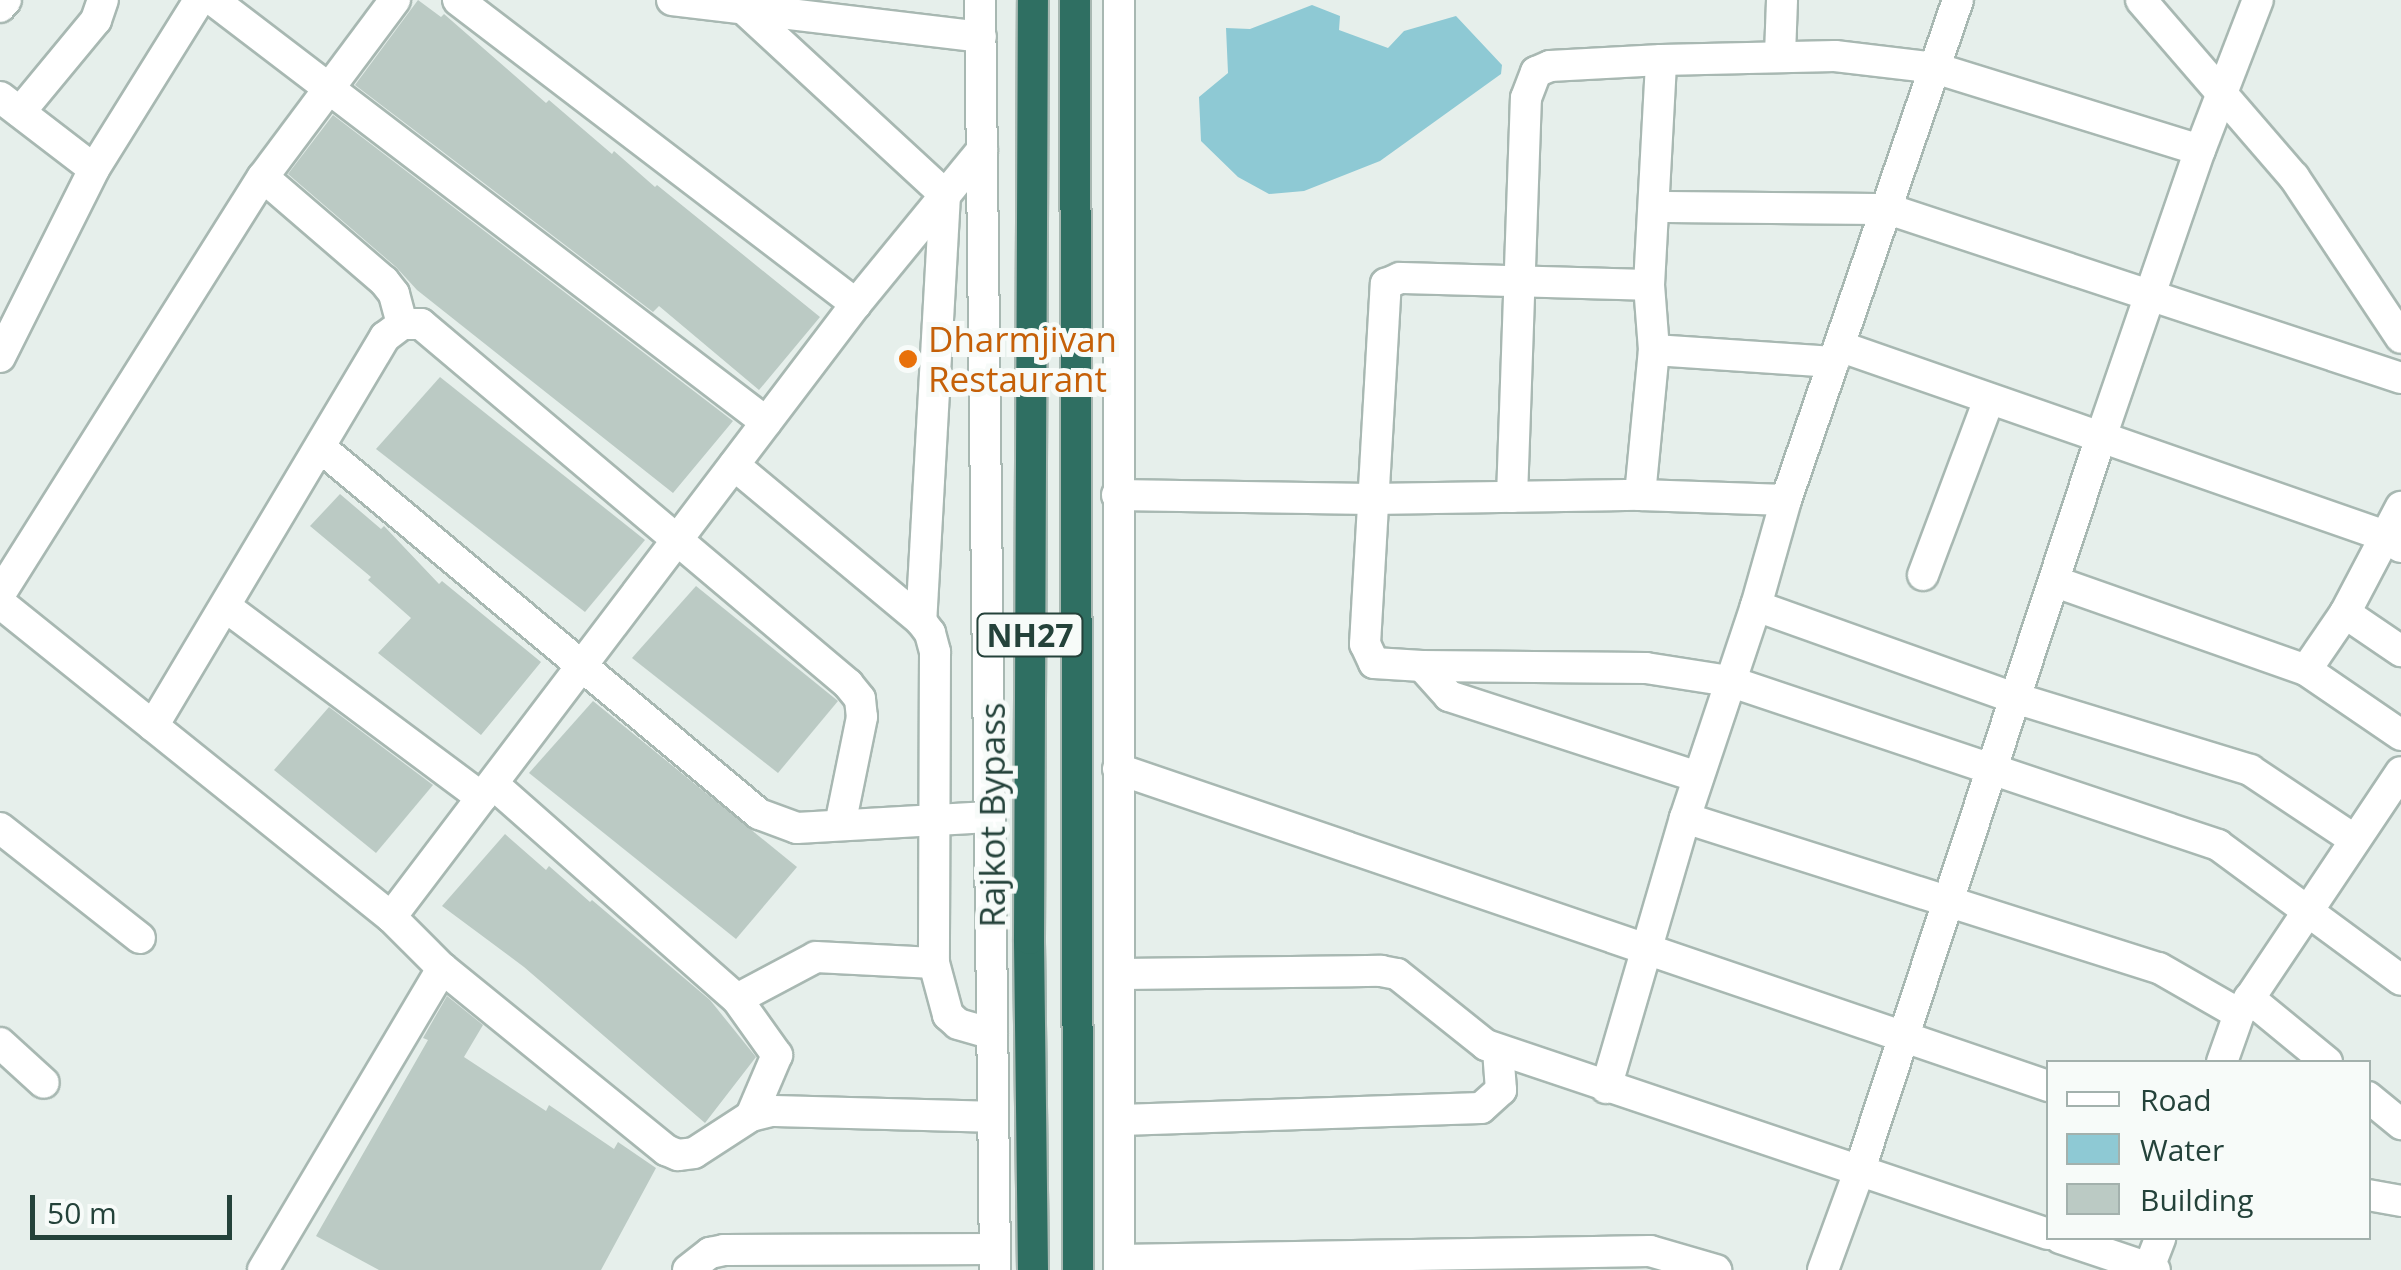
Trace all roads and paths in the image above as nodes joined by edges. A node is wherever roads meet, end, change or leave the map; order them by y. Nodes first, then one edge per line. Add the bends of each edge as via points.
1 (6, 0) edge
2 (103, 0) edge
3 (200, 0) edge
4 (213, 0) edge
5 (395, 0) edge
6 (458, 0) edge
7 (672, 0) edge
8 (980, 0) edge
9 (1033, 0) edge
10 (1074, 0) edge
11 (1119, 0) edge
12 (1782, 0) edge
13 (1958, 0) edge
14 (2141, 0) edge
15 (2258, 0) edge
16 (739, 4) edge
17 (0, 7) edge
18 (980, 38) junction
19 (1780, 56) junction
20 (1661, 60) junction
21 (1935, 68) junction
22 (327, 90) junction
23 (2222, 90) junction
24 (10, 104) edge
25 (982, 150) junction
26 (2200, 150) junction
27 (94, 168) junction
28 (263, 177) junction
29 (945, 195) junction
30 (1656, 207) junction
31 (1888, 209) junction
32 (1521, 280) junction
33 (1649, 285) junction
34 (2152, 294) junction
35 (856, 304) junction
36 (11, 311) edge
37 (402, 324) junction
38 (2401, 338) edge
39 (1654, 350) junction
40 (1836, 354) junction
41 (0, 357) edge
42 (2401, 378) edge
43 (1990, 399) junction
44 (766, 422) junction
45 (2101, 437) junction
46 (984, 442) junction
47 (321, 448) junction
48 (931, 450) junction
49 (734, 465) junction
50 (1117, 495) junction
51 (1640, 495) junction
52 (1512, 497) junction
53 (1372, 498) junction
54 (1786, 500) junction
55 (2401, 507) edge
56 (679, 537) junction
57 (2393, 541) edge
58 (1923, 575) dead end
59 (2056, 582) junction
60 (0, 594) edge
61 (0, 603) edge
62 (1756, 606) junction
63 (226, 607) junction
64 (2345, 613) junction
65 (921, 620) junction
66 (2401, 651) edge
67 (1422, 666) junction
68 (580, 668) junction
69 (2306, 670) junction
70 (1729, 681) junction
71 (2015, 698) junction
72 (152, 726) junction
73 (2401, 734) edge
74 (1118, 769) junction
75 (1991, 770) junction
76 (2401, 772) edge
77 (1698, 776) junction
78 (487, 791) junction
79 (2391, 811) edge
80 (989, 816) junction
81 (1685, 818) junction
82 (934, 820) junction
83 (840, 825) junction
84 (0, 828) edge
85 (2355, 840) junction
86 (1948, 902) junction
87 (2309, 910) junction
88 (391, 918) junction
89 (140, 938) dead end
90 (1646, 950) junction
91 (934, 963) junction
92 (442, 968) junction
93 (1122, 974) junction
94 (2401, 980) edge
95 (737, 999) junction
96 (2244, 1006) junction
97 (1903, 1033) junction
98 (992, 1034) junction
99 (0, 1043) edge
100 (1498, 1050) junction
101 (2223, 1060) edge
102 (2324, 1060) edge
103 (44, 1083) dead end
104 (2046, 1085) edge
105 (1606, 1088) junction
106 (2371, 1099) edge
107 (751, 1116) junction
108 (993, 1117) junction
109 (1121, 1120) junction
110 (2401, 1124) edge
111 (1860, 1169) junction
112 (2371, 1197) edge
113 (2401, 1202) edge
114 (2046, 1233) edge
115 (2066, 1240) edge
116 (2159, 1240) edge
117 (995, 1259) edge
118 (1119, 1265) edge
119 (2150, 1269) edge
120 (263, 1270) edge
121 (688, 1270) edge
122 (1032, 1270) edge
123 (1078, 1270) edge
124 (1716, 1270) edge
125 (1823, 1270) edge

1 - 17 street
2 - 24 street via 96,20
3 - 27 street
4 - 22 street
5 - 22 street
6 - 35 street
7 - 16 street
8 - 18 street
9 - 122 highway, Rajkot Bypass / NH27
10 - 123 highway, NH27
11 - 50 street
12 - 19 street
13 - 21 street
14 - 23 street
15 - 23 street
16 - 18 street
16 - 29 street
18 - 25 street
19 - 20 street
19 - 21 street
20 - 30 street
20 - 32 street via 1550,66 1528,84
21 - 26 street
21 - 31 street
22 - 28 street
22 - 44 street
23 - 26 street
23 - 38 street via 2301,187
24 - 27 street
25 - 29 street
25 - 46 street
26 - 34 street
27 - 36 street
28 - 37 street via 384,281
28 - 60 street
29 - 35 street
29 - 48 street
30 - 31 street
30 - 33 street
31 - 34 street
31 - 40 street
32 - 33 street
32 - 52 street
32 - 53 street via 1400,278 1386,284
33 - 39 street
34 - 42 street
34 - 45 street
35 - 44 street
36 - 41 street
37 - 47 street via 384,336
37 - 56 street via 421,324 436,334
39 - 40 street
39 - 51 street
40 - 43 street
40 - 54 street
43 - 45 street
43 - 58 street
44 - 49 street
45 - 57 street
45 - 59 street
46 - 48 street
46 - 80 street
47 - 63 street
47 - 68 street
48 - 65 street
49 - 56 street
49 - 65 street
50 - 53 street
50 - 74 street
51 - 52 street
51 - 54 street
52 - 53 street
53 - 67 street via 1367,655 1386,666
54 - 62 street
55 - 57 street
56 - 68 street
56 - 83 street via 860,700
57 - 64 street
59 - 69 street
59 - 71 street
61 - 72 street
62 - 70 street
62 - 71 street
63 - 72 street
63 - 78 street
64 - 66 street
64 - 69 street
65 - 82 street via 935,652
67 - 70 street via 1646,668
67 - 77 street via 1450,696
68 - 78 street
68 - 83 street via 759,814 797,828
69 - 73 street
70 - 75 street
70 - 77 street
71 - 75 street
71 - 85 street via 2250,770
72 - 88 street
74 - 90 street
74 - 93 street
75 - 86 street
75 - 87 street via 2218,845
76 - 79 street
77 - 81 street
78 - 88 street
78 - 95 street
79 - 85 street
80 - 82 street
80 - 98 street
81 - 86 street
81 - 90 street
82 - 83 street
82 - 91 street
84 - 89 street
85 - 87 street
86 - 96 street via 2159,968
86 - 97 street
87 - 94 street
87 - 96 street
88 - 92 street
90 - 97 street
90 - 105 street
91 - 95 street via 816,957
91 - 98 street via 948,1015
92 - 107 street via 666,1150 694,1153
92 - 120 street
93 - 100 street via 1381,970 1409,979 1474,1038
93 - 109 street
95 - 107 street via 777,1055
96 - 101 street
96 - 102 street
97 - 104 street
97 - 111 street
98 - 108 street
99 - 103 street
100 - 105 street
100 - 109 street via 1501,1090 1481,1108
105 - 111 street
106 - 110 street
107 - 108 street via 771,1110
108 - 117 street
109 - 118 street
111 - 114 street
111 - 125 street
112 - 113 street
115 - 119 street
116 - 119 street
117 - 121 street via 724,1250 710,1252
118 - 124 street via 1650,1252

